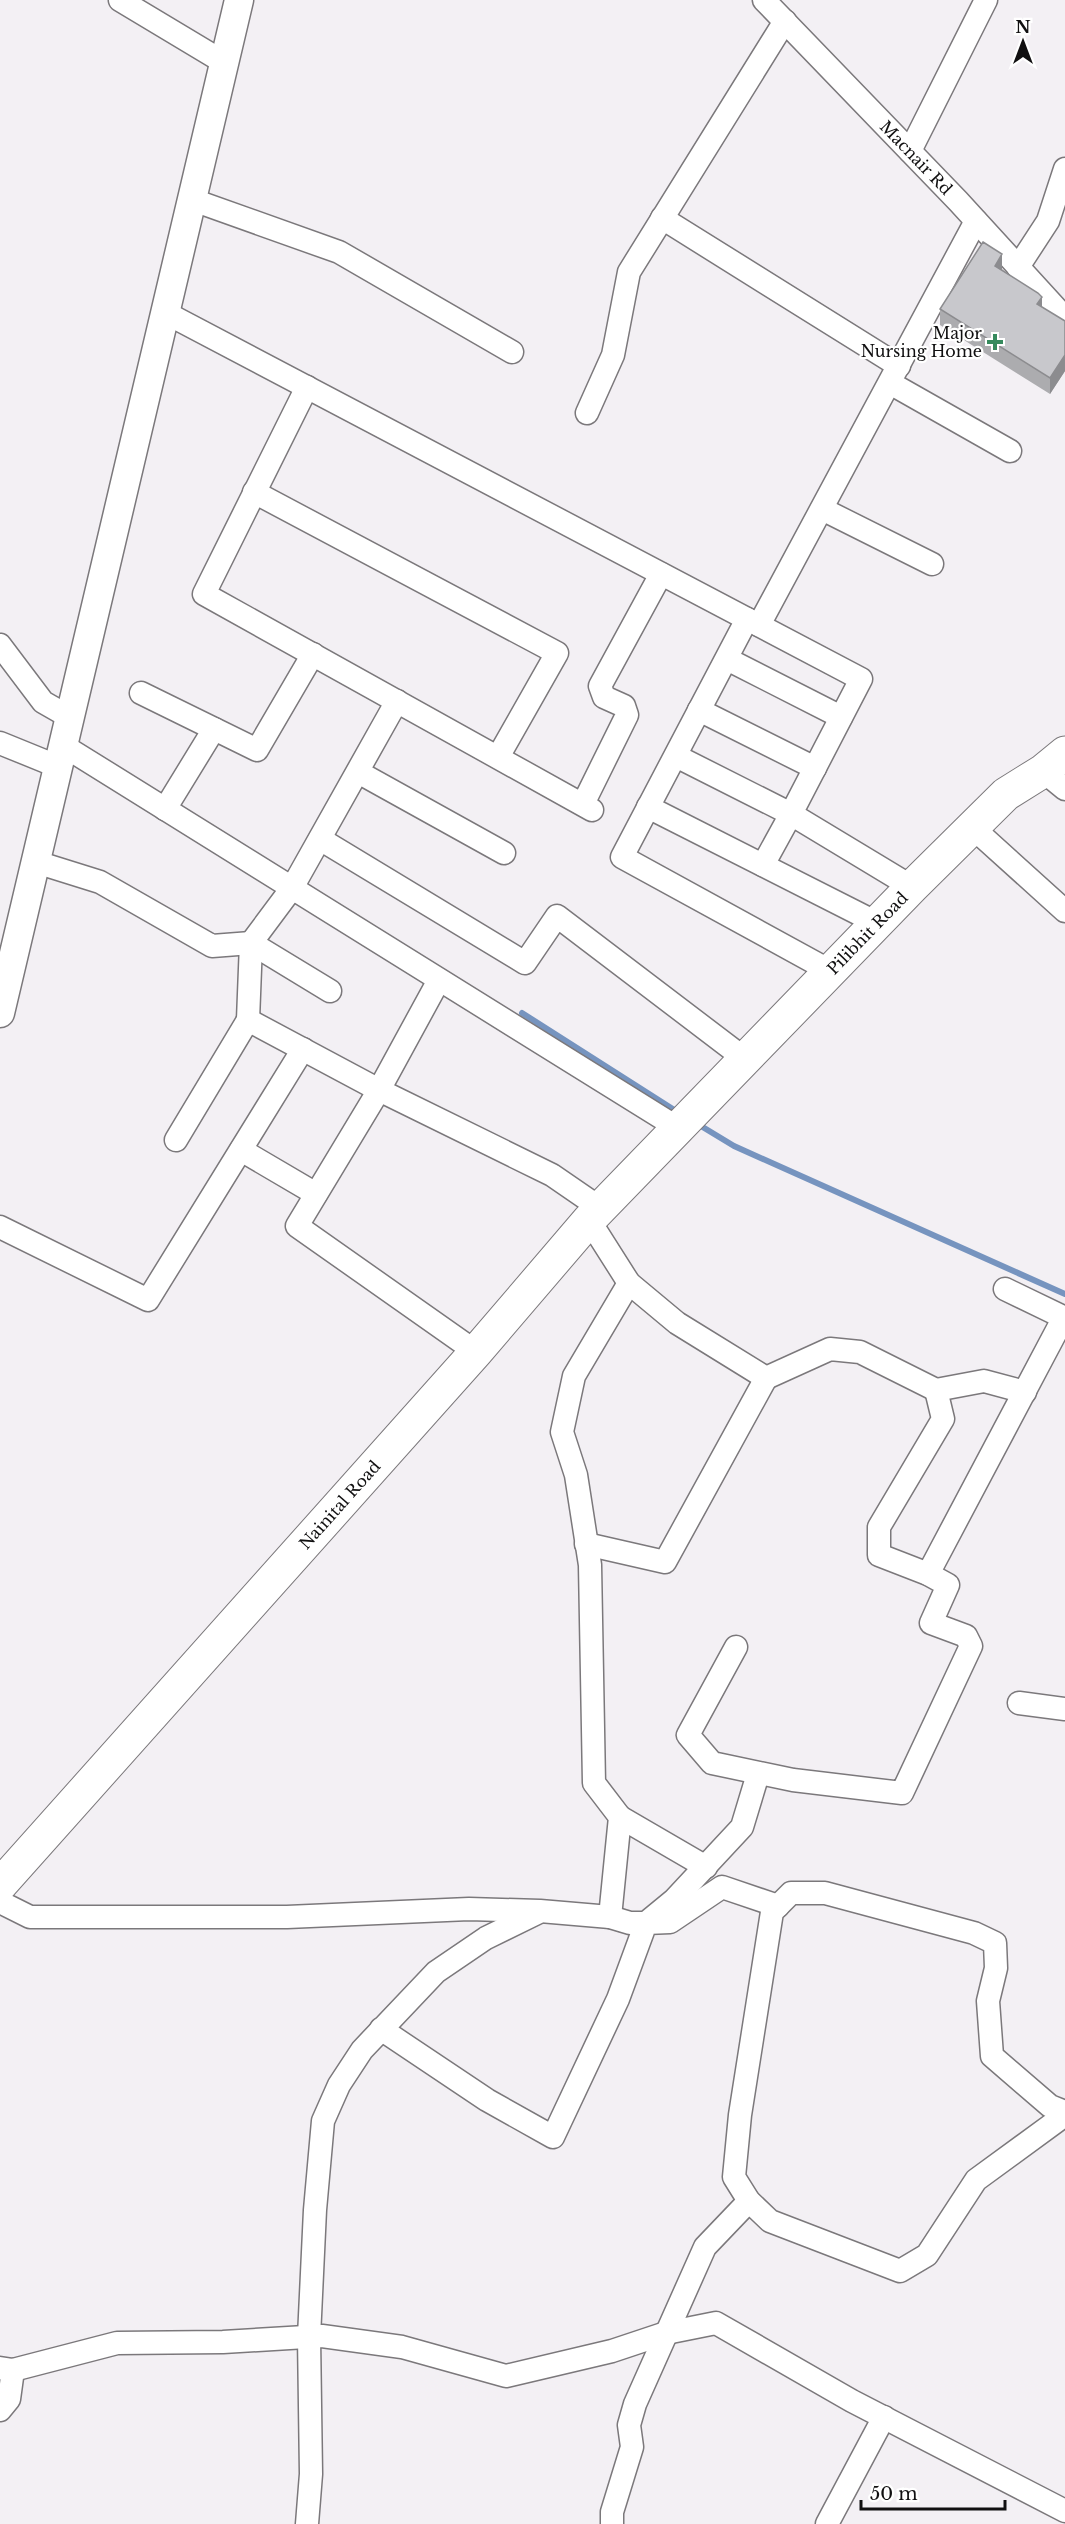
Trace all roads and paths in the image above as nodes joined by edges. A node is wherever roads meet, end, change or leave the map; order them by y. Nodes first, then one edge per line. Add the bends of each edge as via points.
1 (120, 0) edge
2 (239, 0) edge
3 (764, 0) edge
4 (986, 0) edge
5 (785, 21) junction
6 (225, 63) junction
7 (910, 151) junction
8 (1065, 169) edge
9 (193, 200) junction
10 (662, 218) junction
11 (976, 222) junction
12 (1018, 267) junction
13 (166, 313) junction
14 (1065, 318) edge
15 (512, 352) dead end
16 (894, 374) junction
17 (307, 387) junction
18 (587, 413) dead end
19 (1010, 451) dead end
20 (254, 492) junction
21 (822, 508) junction
22 (932, 564) dead end
23 (661, 574) junction
24 (753, 622) junction
25 (0, 645) edge
26 (312, 654) junction
27 (727, 659) junction
28 (141, 693) dead end
29 (397, 701) junction
30 (699, 710) junction
31 (841, 717) junction
32 (71, 718) junction
33 (214, 729) junction
34 (0, 744) edge
35 (62, 756) junction
36 (675, 756) junction
37 (498, 757) junction
38 (815, 768) junction
39 (1058, 771) edge
40 (358, 772) junction
41 (648, 807) junction
42 (165, 809) junction
43 (791, 814) junction
44 (972, 827) junction
45 (320, 839) junction
46 (504, 853) dead end
47 (36, 862) junction
48 (763, 865) junction
49 (912, 887) junction
50 (292, 888) junction
51 (1065, 911) edge
52 (877, 923) junction
53 (251, 944) junction
54 (830, 971) junction
55 (439, 980) junction
56 (330, 991) dead end
57 (0, 1013) edge
58 (249, 1020) junction
59 (303, 1049) junction
60 (745, 1059) junction
61 (378, 1090) junction
62 (684, 1122) junction
63 (176, 1140) dead end
64 (241, 1150) junction
65 (316, 1194) junction
66 (595, 1214) junction
67 (0, 1227) edge
68 (629, 1283) junction
69 (1005, 1289) dead end
70 (1065, 1317) edge
71 (476, 1352) junction
72 (766, 1378) junction
73 (936, 1390) junction
74 (1025, 1392) junction
75 (586, 1544) junction
76 (928, 1574) junction
77 (736, 1647) dead end
78 (1019, 1703) dead end
79 (1065, 1709) edge
80 (758, 1774) junction
81 (620, 1817) junction
82 (706, 1867) junction
83 (0, 1885) edge
84 (0, 1902) edge
85 (778, 1906) junction
86 (540, 1911) junction
87 (610, 1917) junction
88 (646, 1923) junction
89 (381, 2029) junction
90 (1065, 2113) edge
91 (749, 2201) junction
92 (666, 2333) junction
93 (309, 2337) junction
94 (6, 2369) edge
95 (0, 2410) edge
96 (884, 2417) junction
97 (1062, 2503) edge
98 (307, 2524) edge
99 (612, 2524) edge
100 (827, 2524) edge

1 - 6 street
2 - 6 main road
3 - 5 street, Macnair Rd
4 - 7 street
5 - 7 street, Macnair Rd
5 - 10 street
6 - 9 main road
7 - 11 street, Macnair Rd
8 - 12 street via 1048,221
9 - 13 main road
9 - 15 street via 339,252
10 - 16 street
10 - 18 street via 629,272 613,356
11 - 12 street, Macnair Rd
11 - 16 street
12 - 14 street, Macnair Rd
13 - 17 street
13 - 32 main road
16 - 19 street
16 - 21 street
17 - 20 street
17 - 23 street
20 - 26 street via 204,594
20 - 37 street via 557,653
21 - 22 street
21 - 24 street
23 - 24 street
23 - 37 street via 600,686 604,697 624,706 627,716 587,807
24 - 27 street
24 - 31 street via 861,679
25 - 32 street via 43,702
26 - 29 street
26 - 33 street via 257,750
27 - 30 street
27 - 31 street
28 - 33 street
29 - 37 street
29 - 40 street
30 - 36 street
30 - 38 street
31 - 38 street
32 - 35 main road
33 - 42 street
34 - 35 street
35 - 42 street
35 - 47 main road
36 - 41 street
36 - 43 street
38 - 43 street
39 - 44 highway, Pilibhit Road via 1005,794
40 - 45 street
40 - 46 street
41 - 48 street
41 - 54 street via 622,857
42 - 50 street
43 - 48 street
43 - 49 street
44 - 49 highway, Pilibhit Road
44 - 51 street
45 - 50 street
45 - 60 street via 525,963 557,916
47 - 53 street via 100,882 212,946
47 - 57 main road
48 - 52 street
49 - 52 highway, Pilibhit Road
50 - 53 street
50 - 55 street
52 - 54 highway, Pilibhit Road
53 - 56 street
53 - 58 street
54 - 60 highway, Pilibhit Road
55 - 61 street
55 - 62 street
58 - 59 street
58 - 63 street
59 - 61 street
59 - 64 street
60 - 62 highway, Pilibhit Road
61 - 65 street
61 - 66 street via 552,1175
62 - 66 highway, Nainital Road
64 - 65 street
64 - 67 street via 148,1300
65 - 71 street via 297,1226
66 - 68 street
66 - 71 highway, Nainital Road
68 - 72 street via 677,1323
68 - 75 street via 574,1376 562,1432 576,1475
69 - 70 street
70 - 74 street
71 - 83 highway, Nainital Road
72 - 73 street via 830,1349 860,1352
72 - 75 street via 664,1562
73 - 74 street via 984,1381
73 - 76 street via 943,1419 879,1527 879,1556
74 - 76 street
75 - 81 street via 590,1565 594,1783
76 - 80 street via 948,1586 931,1623 966,1636 971,1646 902,1793
77 - 80 street via 688,1735 712,1763
78 - 79 street
80 - 82 street via 742,1827
81 - 82 street
81 - 87 street
82 - 88 street
84 - 86 street via 30,1917 286,1917 469,1909
85 - 88 street via 722,1887 670,1922
85 - 90 street via 791,1893 825,1893 975,1933 995,1943 996,1968 988,2001 992,2055 1050,2106
85 - 91 street via 772,1912 740,2115 734,2177
86 - 87 street
86 - 89 street via 486,1938 436,1972
87 - 88 street
88 - 89 street via 618,1999 553,2138 487,2100
89 - 93 street via 339,2085 323,2121
90 - 91 street via 976,2180 927,2255 900,2271 770,2221
91 - 92 street via 705,2247
92 - 93 street via 612,2351 506,2376 402,2347
92 - 96 street via 716,2323
92 - 99 street via 629,2425 632,2447 612,2512
93 - 94 street via 117,2343
93 - 98 street via 311,2474
94 - 95 street via 9,2399
96 - 97 street
96 - 100 street

